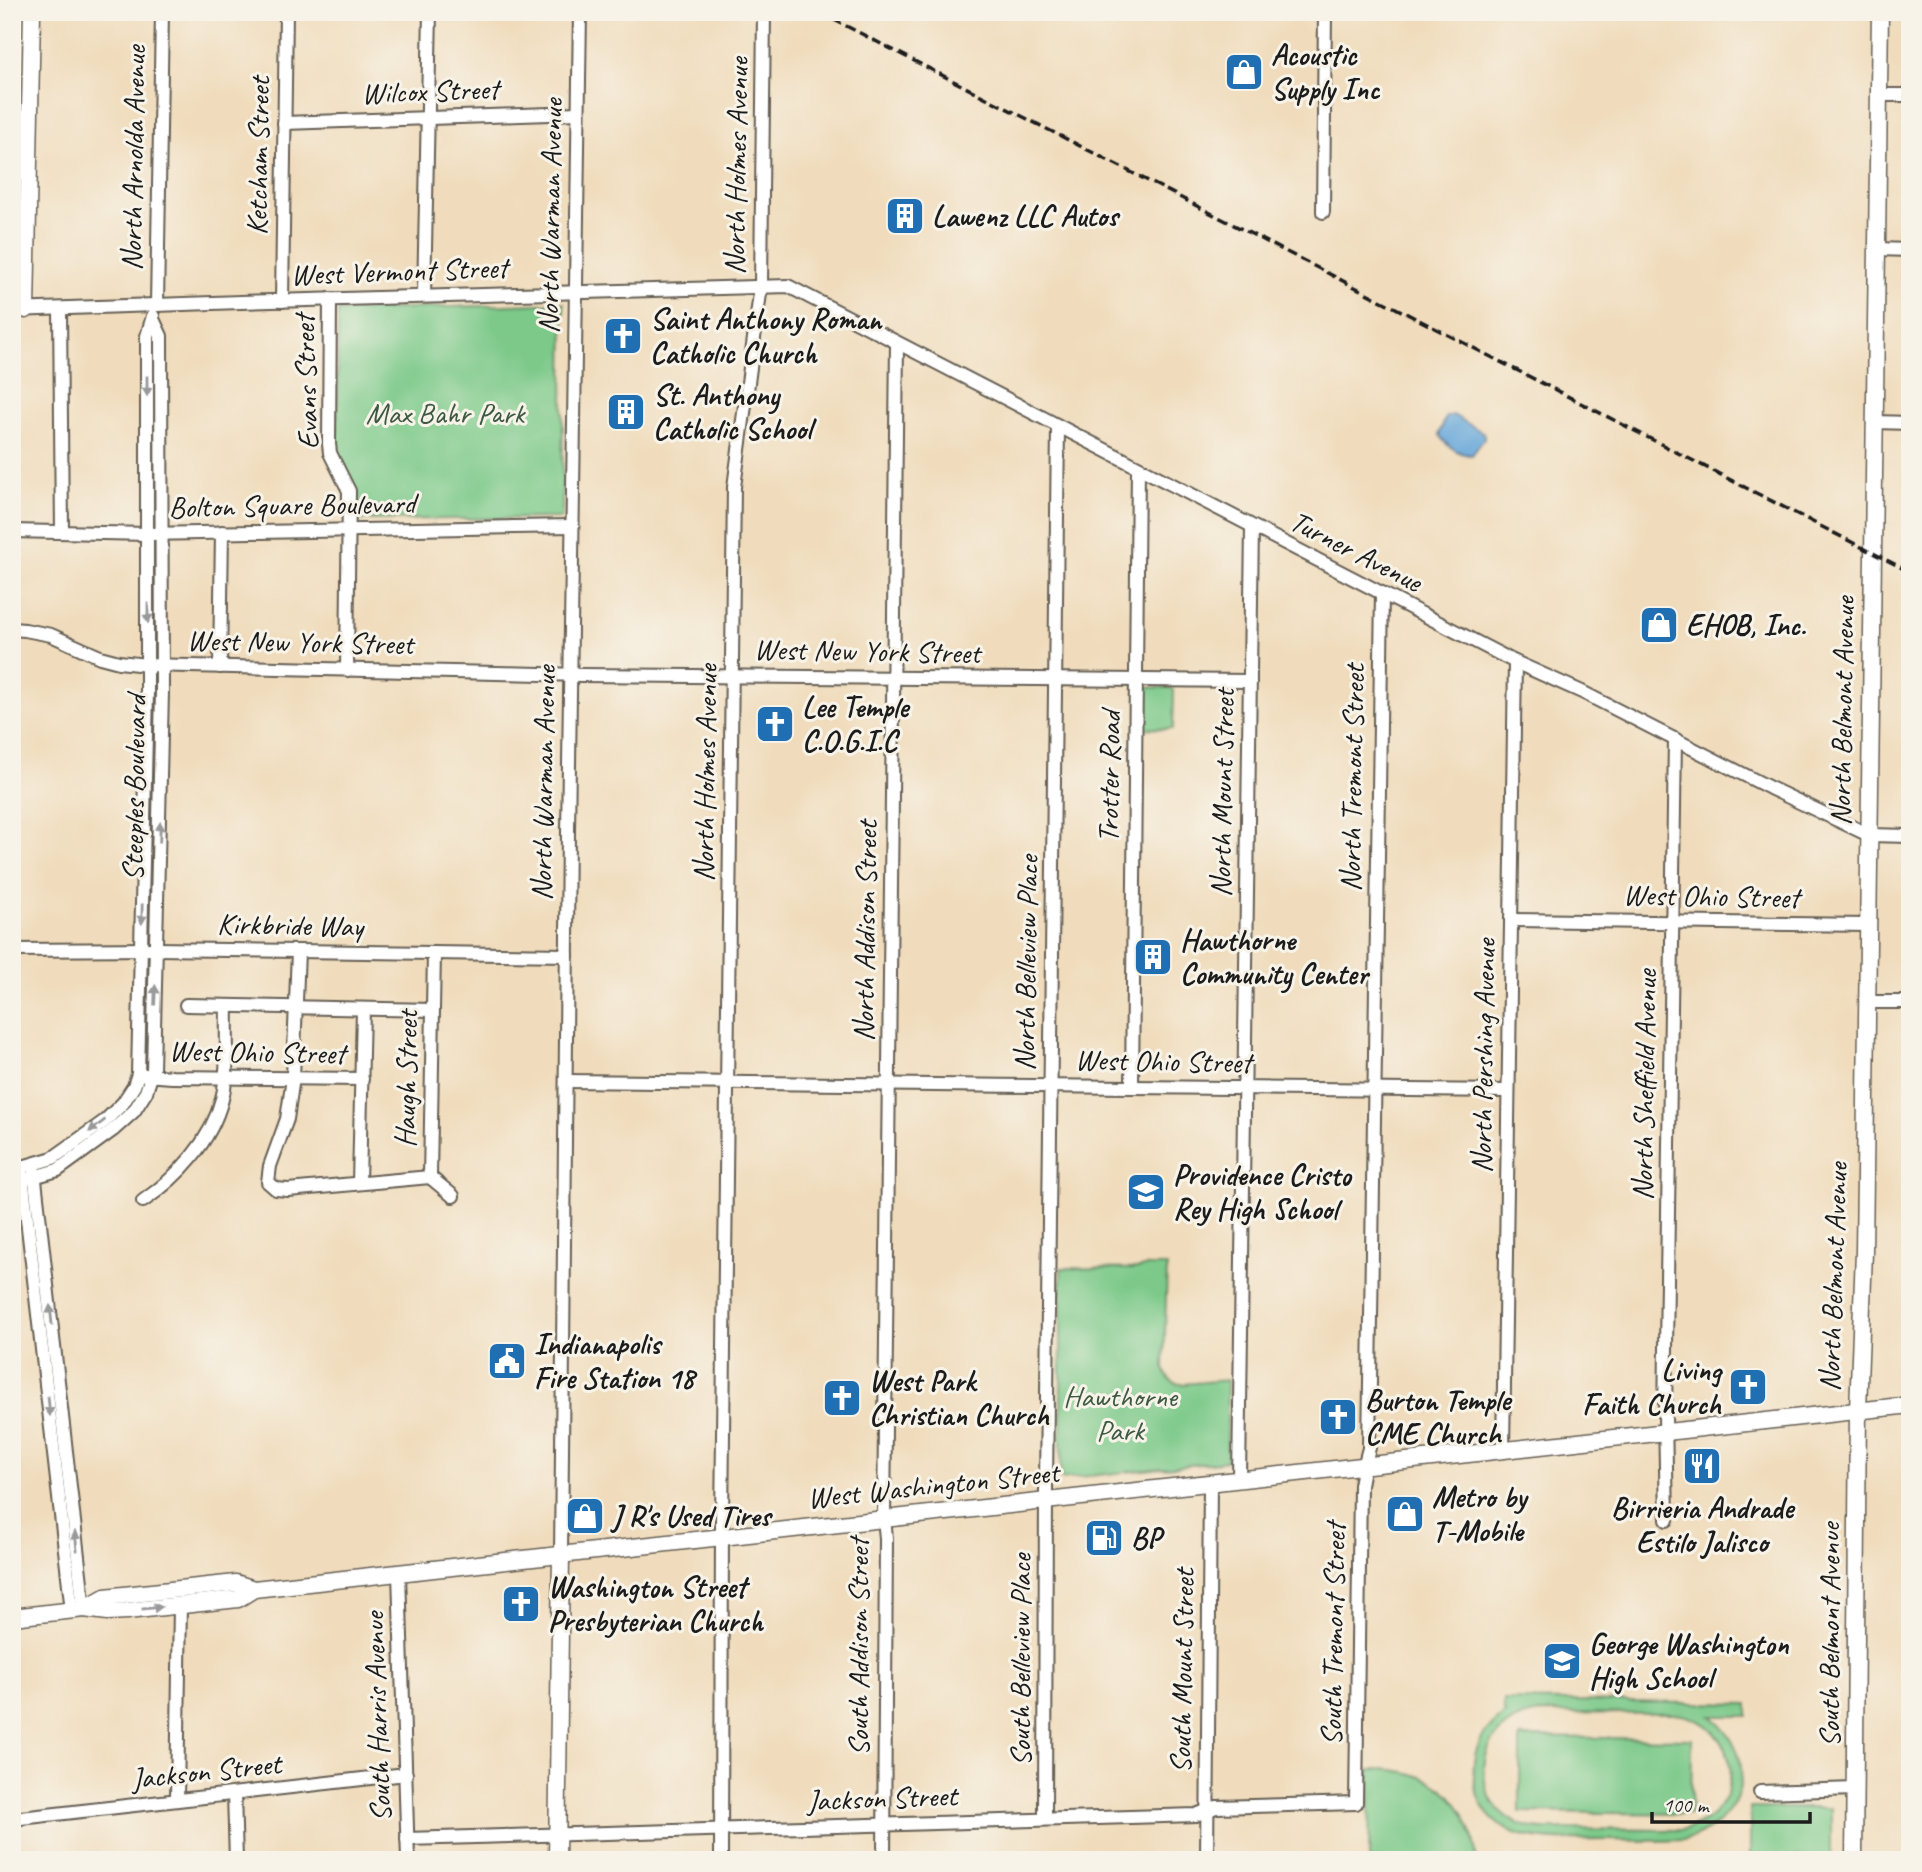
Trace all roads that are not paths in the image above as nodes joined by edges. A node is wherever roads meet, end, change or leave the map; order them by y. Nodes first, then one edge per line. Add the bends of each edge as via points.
1 (32, 12) edge
2 (162, 12) edge
3 (286, 12) edge
4 (430, 12) edge
5 (580, 12) edge
6 (764, 12) edge
7 (1325, 12) edge
8 (1880, 12) edge
9 (1879, 94) junction
10 (1910, 95) edge
11 (578, 113) junction
12 (429, 118) junction
13 (284, 122) junction
14 (1323, 212) dead end
15 (1877, 249) junction
16 (1910, 250) edge
17 (761, 286) junction
18 (788, 286) joint
19 (575, 292) junction
20 (424, 296) junction
21 (330, 299) junction
22 (282, 301) junction
23 (155, 305) junction
24 (60, 309) junction
25 (19, 310) edge
26 (153, 318) junction
27 (897, 343) junction
28 (1875, 422) junction
29 (1910, 423) edge
30 (1058, 426) junction
31 (1138, 468) junction
32 (572, 526) junction
33 (1252, 527) junction
34 (348, 530) junction
35 (12, 531) edge
36 (62, 532) junction
37 (222, 532) junction
38 (162, 533) junction
39 (148, 534) junction
40 (1381, 593) junction
41 (12, 629) edge
42 (1515, 662) junction
43 (147, 665) junction
44 (162, 666) junction
45 (220, 667) junction
46 (347, 670) junction
47 (570, 675) junction
48 (732, 676) junction
49 (894, 678) junction
50 (1055, 679) junction
51 (1136, 680) junction
52 (1250, 681) junction
53 (1675, 739) junction
54 (1869, 835) junction
55 (1910, 836) edge
56 (1511, 920) junction
57 (1672, 922) junction
58 (1868, 925) junction
59 (141, 949) junction
60 (156, 949) junction
61 (12, 950) edge
62 (298, 951) junction
63 (434, 953) junction
64 (567, 955) junction
65 (1867, 1002) junction
66 (1910, 1002) edge
67 (186, 1005) dead end
68 (226, 1006) junction
69 (296, 1007) junction
70 (363, 1009) junction
71 (433, 1010) junction
72 (138, 1074) junction
73 (152, 1077) junction
74 (225, 1077) junction
75 (293, 1078) junction
76 (362, 1079) junction
77 (566, 1081) junction
78 (727, 1082) junction
79 (889, 1084) junction
80 (1051, 1086) junction
81 (1132, 1087) junction
82 (1244, 1088) junction
83 (1374, 1089) junction
84 (1508, 1091) junction
85 (23, 1174) edge
86 (430, 1177) junction
87 (359, 1183) junction
88 (453, 1196) dead end
89 (143, 1201) dead end
90 (1910, 1405) edge
91 (1858, 1410) junction
92 (1665, 1431) junction
93 (1503, 1450) junction
94 (1365, 1466) junction
95 (1238, 1479) junction
96 (1210, 1482) junction
97 (1047, 1501) junction
98 (884, 1519) junction
99 (1667, 1520) dead end
100 (723, 1537) junction
101 (561, 1555) junction
102 (399, 1573) junction
103 (254, 1589) junction
104 (180, 1605) junction
105 (78, 1610) junction
106 (12, 1617) edge
107 (406, 1774) junction
108 (1855, 1789) junction
109 (1759, 1792) dead end
110 (234, 1794) junction
111 (177, 1800) junction
112 (1356, 1803) joint
113 (1207, 1811) junction
114 (12, 1819) edge
115 (1045, 1819) junction
116 (884, 1824) junction
117 (721, 1829) junction
118 (558, 1835) junction
119 (407, 1839) junction
120 (236, 1860) edge
121 (408, 1860) edge
122 (558, 1860) edge
123 (721, 1860) edge
124 (884, 1860) edge
125 (1207, 1860) edge
126 (1854, 1860) edge

1 - 25 main road
2 - 23 street, North Arnolda Avenue
3 - 13 street, Ketcham Street
4 - 12 street
5 - 11 street, North Warman Avenue
6 - 17 street, North Holmes Avenue
7 - 14 street
8 - 9 main road, North Belmont Avenue
9 - 10 street
9 - 15 main road, North Belmont Avenue
11 - 12 street, Wilcox Street
11 - 19 street, North Warman Avenue
12 - 13 street, Wilcox Street
12 - 20 street
13 - 22 street, Ketcham Street
15 - 16 street
15 - 28 main road, North Belmont Avenue
17 - 18 street, West Vermont Street
17 - 19 street, West Vermont Street
17 - 48 street, North Holmes Avenue via 734,476
18 - 27 street, Turner Avenue
19 - 20 street, West Vermont Street
19 - 32 street, North Warman Avenue
20 - 21 street, West Vermont Street
21 - 22 street, West Vermont Street
21 - 34 street, Evans Street via 329,444 349,491
22 - 23 street, West Vermont Street
23 - 24 street, West Vermont Street
23 - 26 street, Steeples Boulevard
24 - 25 street, West Vermont Street
24 - 36 street
26 - 38 street, Steeples Boulevard via 161,336
26 -> 39 street, Steeples Boulevard via 147,336
27 - 30 street, Turner Avenue
27 - 49 street, North Addison Street
28 - 29 street
28 - 54 main road, North Belmont Avenue
30 - 31 street, Turner Avenue
30 - 50 street, North Belleview Place
31 - 33 street, Turner Avenue
31 - 51 street, Trotter Road
32 - 34 street, Bolton Square Boulevard
32 - 47 street, North Warman Avenue
33 - 40 street, Turner Avenue
33 - 52 street, North Mount Street
34 - 37 street, Bolton Square Boulevard
34 - 46 street, Evans Street
35 - 36 street, Bolton Square Boulevard
36 - 39 street, Bolton Square Boulevard
37 - 38 street, Bolton Square Boulevard
37 - 45 street
38 - 39 street, Bolton Square Boulevard
38 - 44 street, Steeples Boulevard
39 -> 43 street, Steeples Boulevard
40 - 42 street, Turner Avenue
40 - 83 street, North Tremont Street
41 - 43 street, West New York Street via 51,635 119,663
42 - 53 street, Turner Avenue
42 - 56 street, North Pershing Avenue
43 - 44 street, West New York Street
43 -> 59 street, Steeples Boulevard
44 - 45 street, West New York Street
60 -> 44 street, Steeples Boulevard
45 - 46 street, West New York Street
46 - 47 street, West New York Street
47 - 48 street, West New York Street
47 - 64 street, North Warman Avenue
48 - 49 street, West New York Street
48 - 78 street, North Holmes Avenue
49 - 50 street, West New York Street
49 - 79 street, North Addison Street
50 - 51 street, West New York Street
50 - 80 street, North Belleview Place
51 - 52 street, West New York Street
51 - 81 street, Trotter Road
52 - 82 street, North Mount Street
53 - 54 street, Turner Avenue
53 - 57 street, North Sheffield Avenue
54 - 55 street, Turner Avenue
54 - 58 main road, North Belmont Avenue
56 - 57 street, West Ohio Street
56 - 84 street, North Pershing Avenue
57 - 58 street, West Ohio Street
57 - 92 street, North Sheffield Avenue
58 - 65 main road, North Belmont Avenue
59 - 60 street, Kirkbride Way
59 - 61 street, Kirkbride Way
59 - 72 street, Steeples Boulevard
60 - 62 street, Kirkbride Way
73 -> 60 street, Steeples Boulevard
62 - 63 street, Kirkbride Way
62 - 69 street
63 - 64 street, Kirkbride Way
63 - 71 street, Haugh Street
64 - 77 street, North Warman Avenue
65 - 66 street
65 - 91 main road, North Belmont Avenue
67 - 68 street
68 - 69 street
68 - 74 street
69 - 70 street
69 - 75 street
70 - 71 street
70 - 76 street
71 - 86 street, Haugh Street
72 - 73 street, West Ohio Street
72 -> 85 street, Steeples Boulevard via 123,1103 105,1121
73 - 74 street, West Ohio Street
73 - 85 street, Steeples Boulevard via 134,1111 113,1130 58,1170
74 - 75 street, West Ohio Street
74 - 89 street via 222,1099 205,1140 183,1167
75 - 76 street, West Ohio Street
75 - 87 street via 287,1119 268,1182 276,1189 288,1190
76 - 87 street
77 - 78 street, West Ohio Street
77 - 101 street, North Warman Avenue
78 - 79 street, West Ohio Street
78 - 100 street, North Holmes Avenue
79 - 80 street, West Ohio Street
79 - 98 street, North Addison Street
80 - 81 street, West Ohio Street
80 - 97 street, North Belleview Place
81 - 82 street, West Ohio Street
82 - 83 street, West Ohio Street
82 - 95 street, North Mount Street
83 - 84 street, West Ohio Street
83 - 94 street, North Tremont Street via 1369,1448
84 - 93 street, North Pershing Avenue
85 - 105 street
86 - 87 street
86 - 88 street, Haugh Street
90 - 91 main road, West Washington Street
91 - 92 main road, West Washington Street
91 - 108 main road, South Belmont Avenue
92 - 93 main road, West Washington Street
92 - 99 street, North Sheffield Avenue
93 - 94 main road, West Washington Street
94 - 95 main road, West Washington Street
94 - 112 street, South Tremont Street via 1360,1485
95 - 96 main road, West Washington Street
96 - 97 main road, West Washington Street
96 - 113 street, South Mount Street
97 - 98 main road, West Washington Street
97 - 115 street, South Belleview Place
98 - 100 main road, West Washington Street
98 - 116 street, South Addison Street
100 - 101 main road, West Washington Street
100 - 117 street, North Holmes Avenue
101 - 102 main road, West Washington Street
101 - 118 main road
102 - 103 main road, West Washington Street
102 - 107 street, South Harris Avenue
103 - 104 main road, West Washington Street via 238,1599
103 - 105 main road, West Washington Street via 236,1583 105,1597
105 -> 104 main road, West Washington Street
104 - 111 street
105 - 106 main road, West Washington Street
107 - 110 street, Jackson Street
107 - 119 street, South Harris Avenue
108 - 109 street
108 - 126 main road, South Belmont Avenue
110 - 111 street, Jackson Street
110 - 120 street
111 - 114 street, Jackson Street
112 - 113 street, Jackson Street via 1216,1807
113 - 115 street, Jackson Street
113 - 125 street, South Mount Street
115 - 116 street, Jackson Street
116 - 117 street, Jackson Street
116 - 124 street, South Addison Street
117 - 118 street, Jackson Street
117 - 123 street, North Holmes Avenue
118 - 119 street, Jackson Street
118 - 122 main road
119 - 121 street, South Harris Avenue

